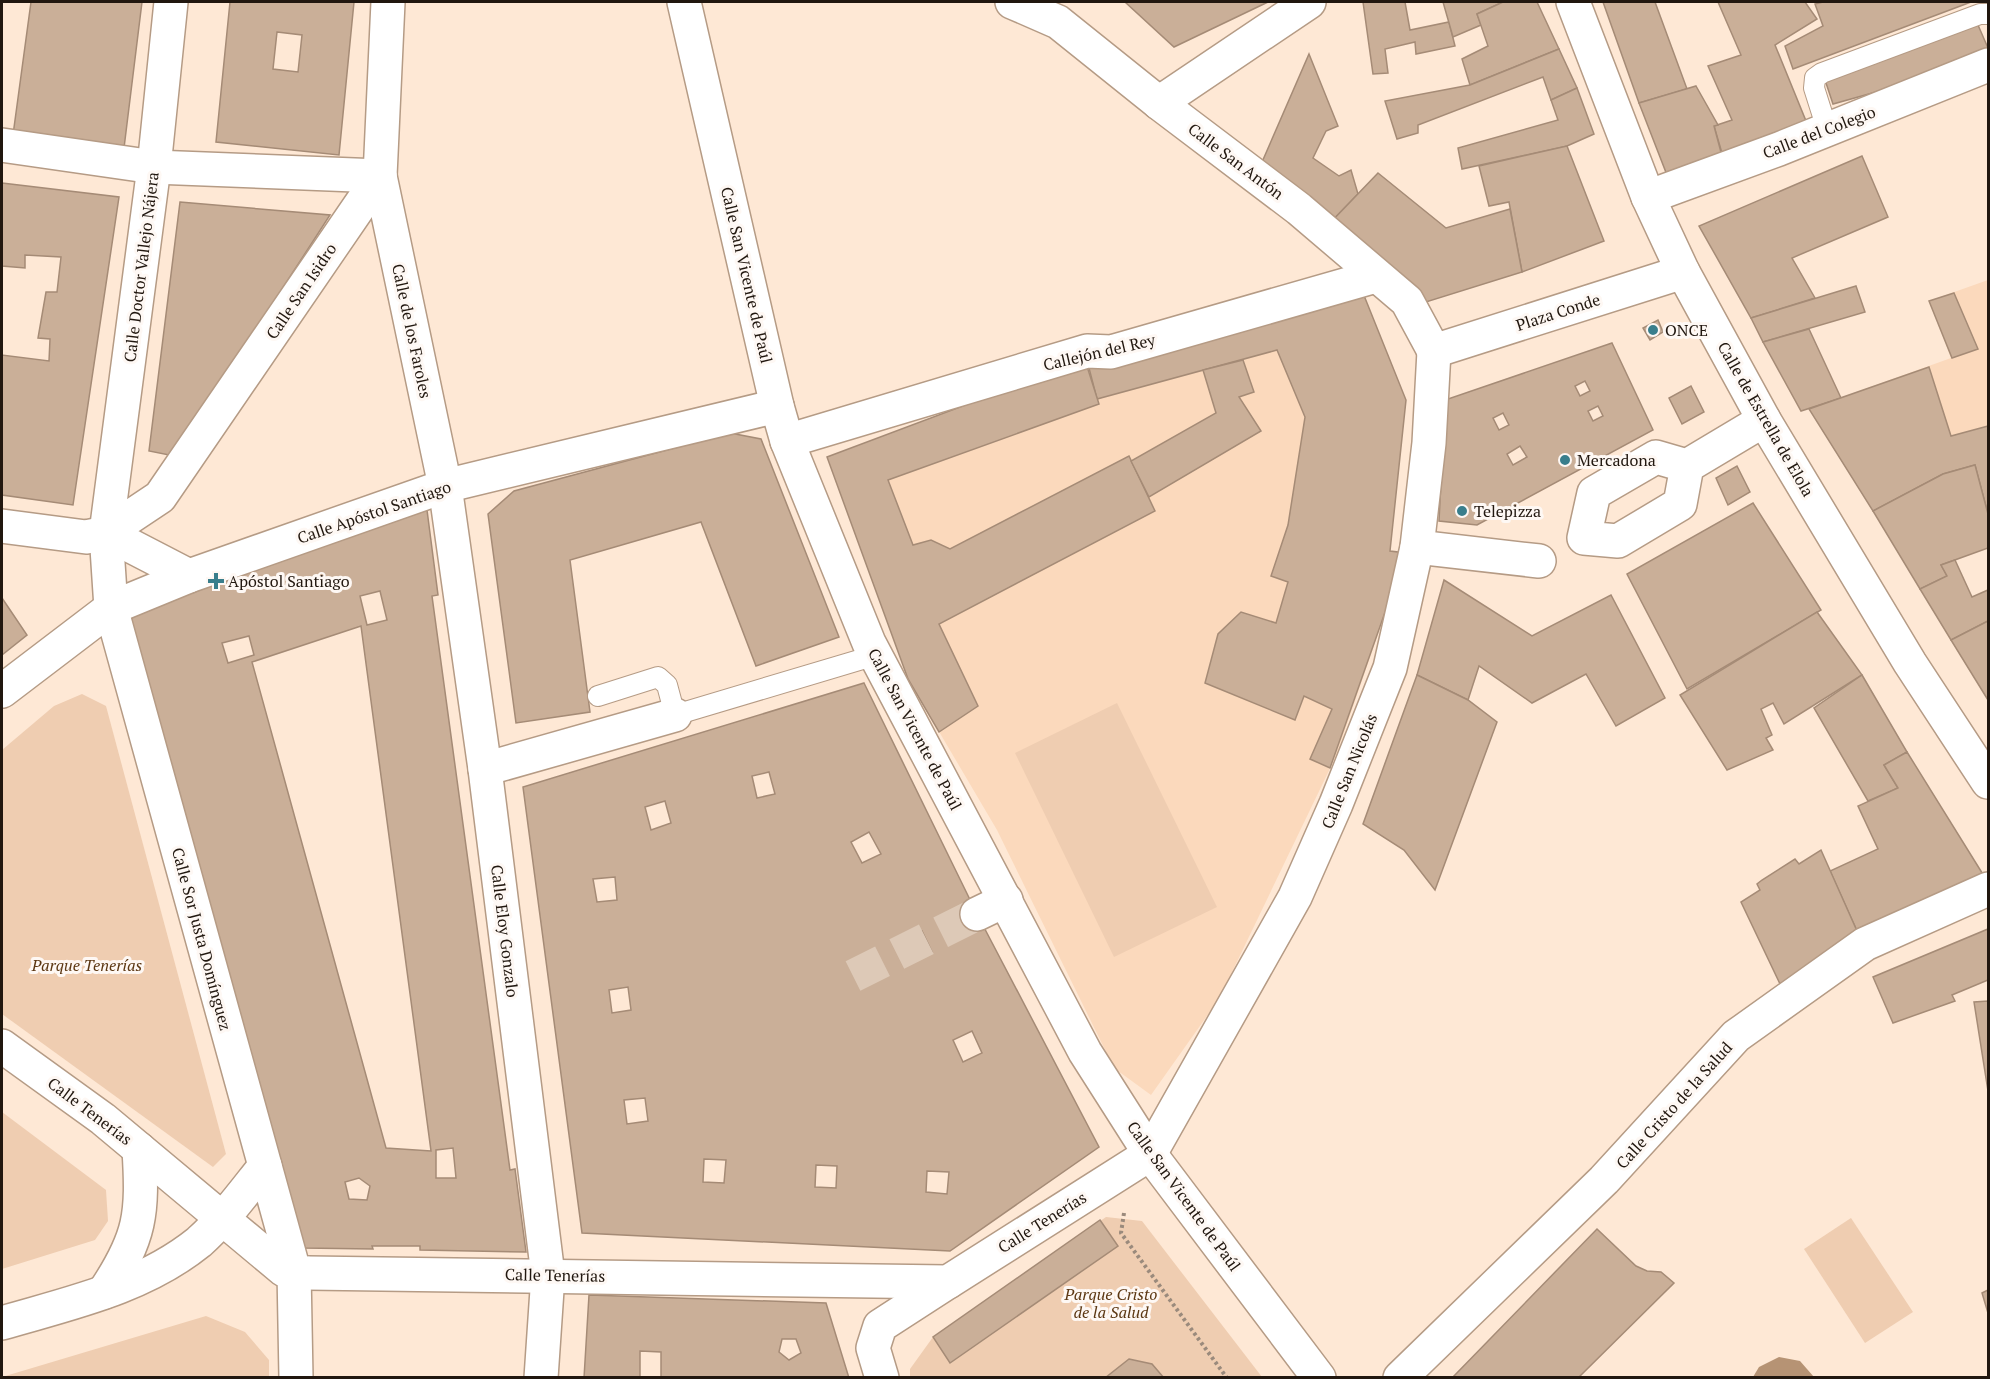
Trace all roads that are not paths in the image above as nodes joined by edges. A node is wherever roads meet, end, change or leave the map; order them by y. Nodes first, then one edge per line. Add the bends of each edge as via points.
1 (171, 2) edge
2 (388, 2) edge
3 (684, 2) edge
4 (1012, 2) edge
5 (1309, 2) edge
6 (1573, 2) edge
7 (1989, 14) edge
8 (1989, 65) edge
9 (1159, 103) junction
10 (1827, 129) junction
11 (2, 145) edge
12 (154, 167) junction
13 (380, 176) junction
14 (1648, 197) junction
15 (1683, 272) junction
16 (1376, 276) junction
17 (1434, 351) junction
18 (777, 406) junction
19 (1764, 420) junction
20 (788, 441) junction
21 (1687, 466) dead end
22 (445, 486) junction
23 (2, 525) edge
24 (106, 533) junction
25 (1416, 548) junction
26 (1539, 561) dead end
27 (189, 576) junction
28 (111, 608) junction
29 (876, 656) junction
30 (2, 691) edge
31 (598, 696) dead end
32 (675, 715) junction
33 (485, 770) junction
34 (1989, 782) edge
35 (1989, 889) edge
36 (2, 1046) edge
37 (139, 1149) junction
38 (1140, 1160) junction
39 (265, 1166) junction
40 (222, 1219) junction
41 (294, 1271) junction
42 (548, 1275) junction
43 (948, 1282) junction
44 (104, 1293) junction
45 (2, 1323) edge
46 (297, 1377) edge
47 (541, 1377) edge
48 (882, 1377) edge
49 (1319, 1377) edge
50 (1400, 1377) edge

1 - 12 street, Calle Doctor Vallejo Nájera
2 - 13 street
3 - 18 street, Calle San Vicente de Paúl
4 - 9 street, Calle San Antón via 1058,22
5 - 9 street
6 - 14 street, Calle de Estrella de Elola
7 - 10 lane via 1822,73 1815,78 1814,88
8 - 10 street, Calle del Colegio
9 - 16 street, Calle San Antón via 1299,209
10 - 14 street, Calle del Colegio
11 - 12 street
12 - 13 street
12 - 24 street, Calle Doctor Vallejo Nájera
13 - 22 street, Calle de los Faroles
13 - 24 street, Calle San Isidro via 160,497
14 - 15 street, Calle de Estrella de Elola
15 - 17 street, Plaza Conde
15 - 19 street, Calle de Estrella de Elola
16 - 17 street, Calle San Antón via 1407,301
16 - 20 street, Callejón del Rey via 1111,352 1087,351
17 - 25 street, Calle San Nicolás via 1429,443
18 - 20 street, Calle San Vicente de Paúl
18 - 22 street, Calle Apóstol Santiago
19 - 21 street
19 - 34 street, Calle de Estrella de Elola via 1911,663
20 - 29 street, Calle San Vicente de Paúl
22 - 27 street, Calle Apóstol Santiago
22 - 33 street, Calle Eloy Gonzalo
23 - 24 street via 86,537
24 - 27 street
24 - 28 street, Calle Doctor Vallejo Nájera
25 - 26 street
25 - 38 street, Calle San Nicolás via 1390,668 1295,897
27 - 28 street, Calle Apóstol Santiago
28 - 30 street, Calle Apóstol Santiago
28 - 39 street, Calle Sor Justa Domínguez
29 - 32 lane
29 - 38 street, Calle San Vicente de Paúl via 991,907 1085,1052
31 - 32 lane via 658,677 667,685
32 - 33 street
33 - 42 street, Calle Eloy Gonzalo
35 - 50 street, Calle Cristo de la Salud via 1865,944 1736,1036 1604,1180
36 - 37 street, Calle Tenerías
37 - 40 street, Calle Tenerías
37 - 44 street via 141,1196 135,1240
38 - 43 street, Calle Tenerías
38 - 49 street, Calle San Vicente de Paúl
39 - 40 street
39 - 41 street, Calle Sor Justa Domínguez
40 - 41 street, Calle Tenerías via 284,1270
40 - 44 street via 167,1265
41 - 42 street, Calle Tenerías
41 - 46 street, Calle Sor Justa Domínguez
42 - 43 street, Calle Tenerías
42 - 47 street, Calle Eloy Gonzalo
43 - 48 street via 879,1326 873,1348
44 - 45 street

